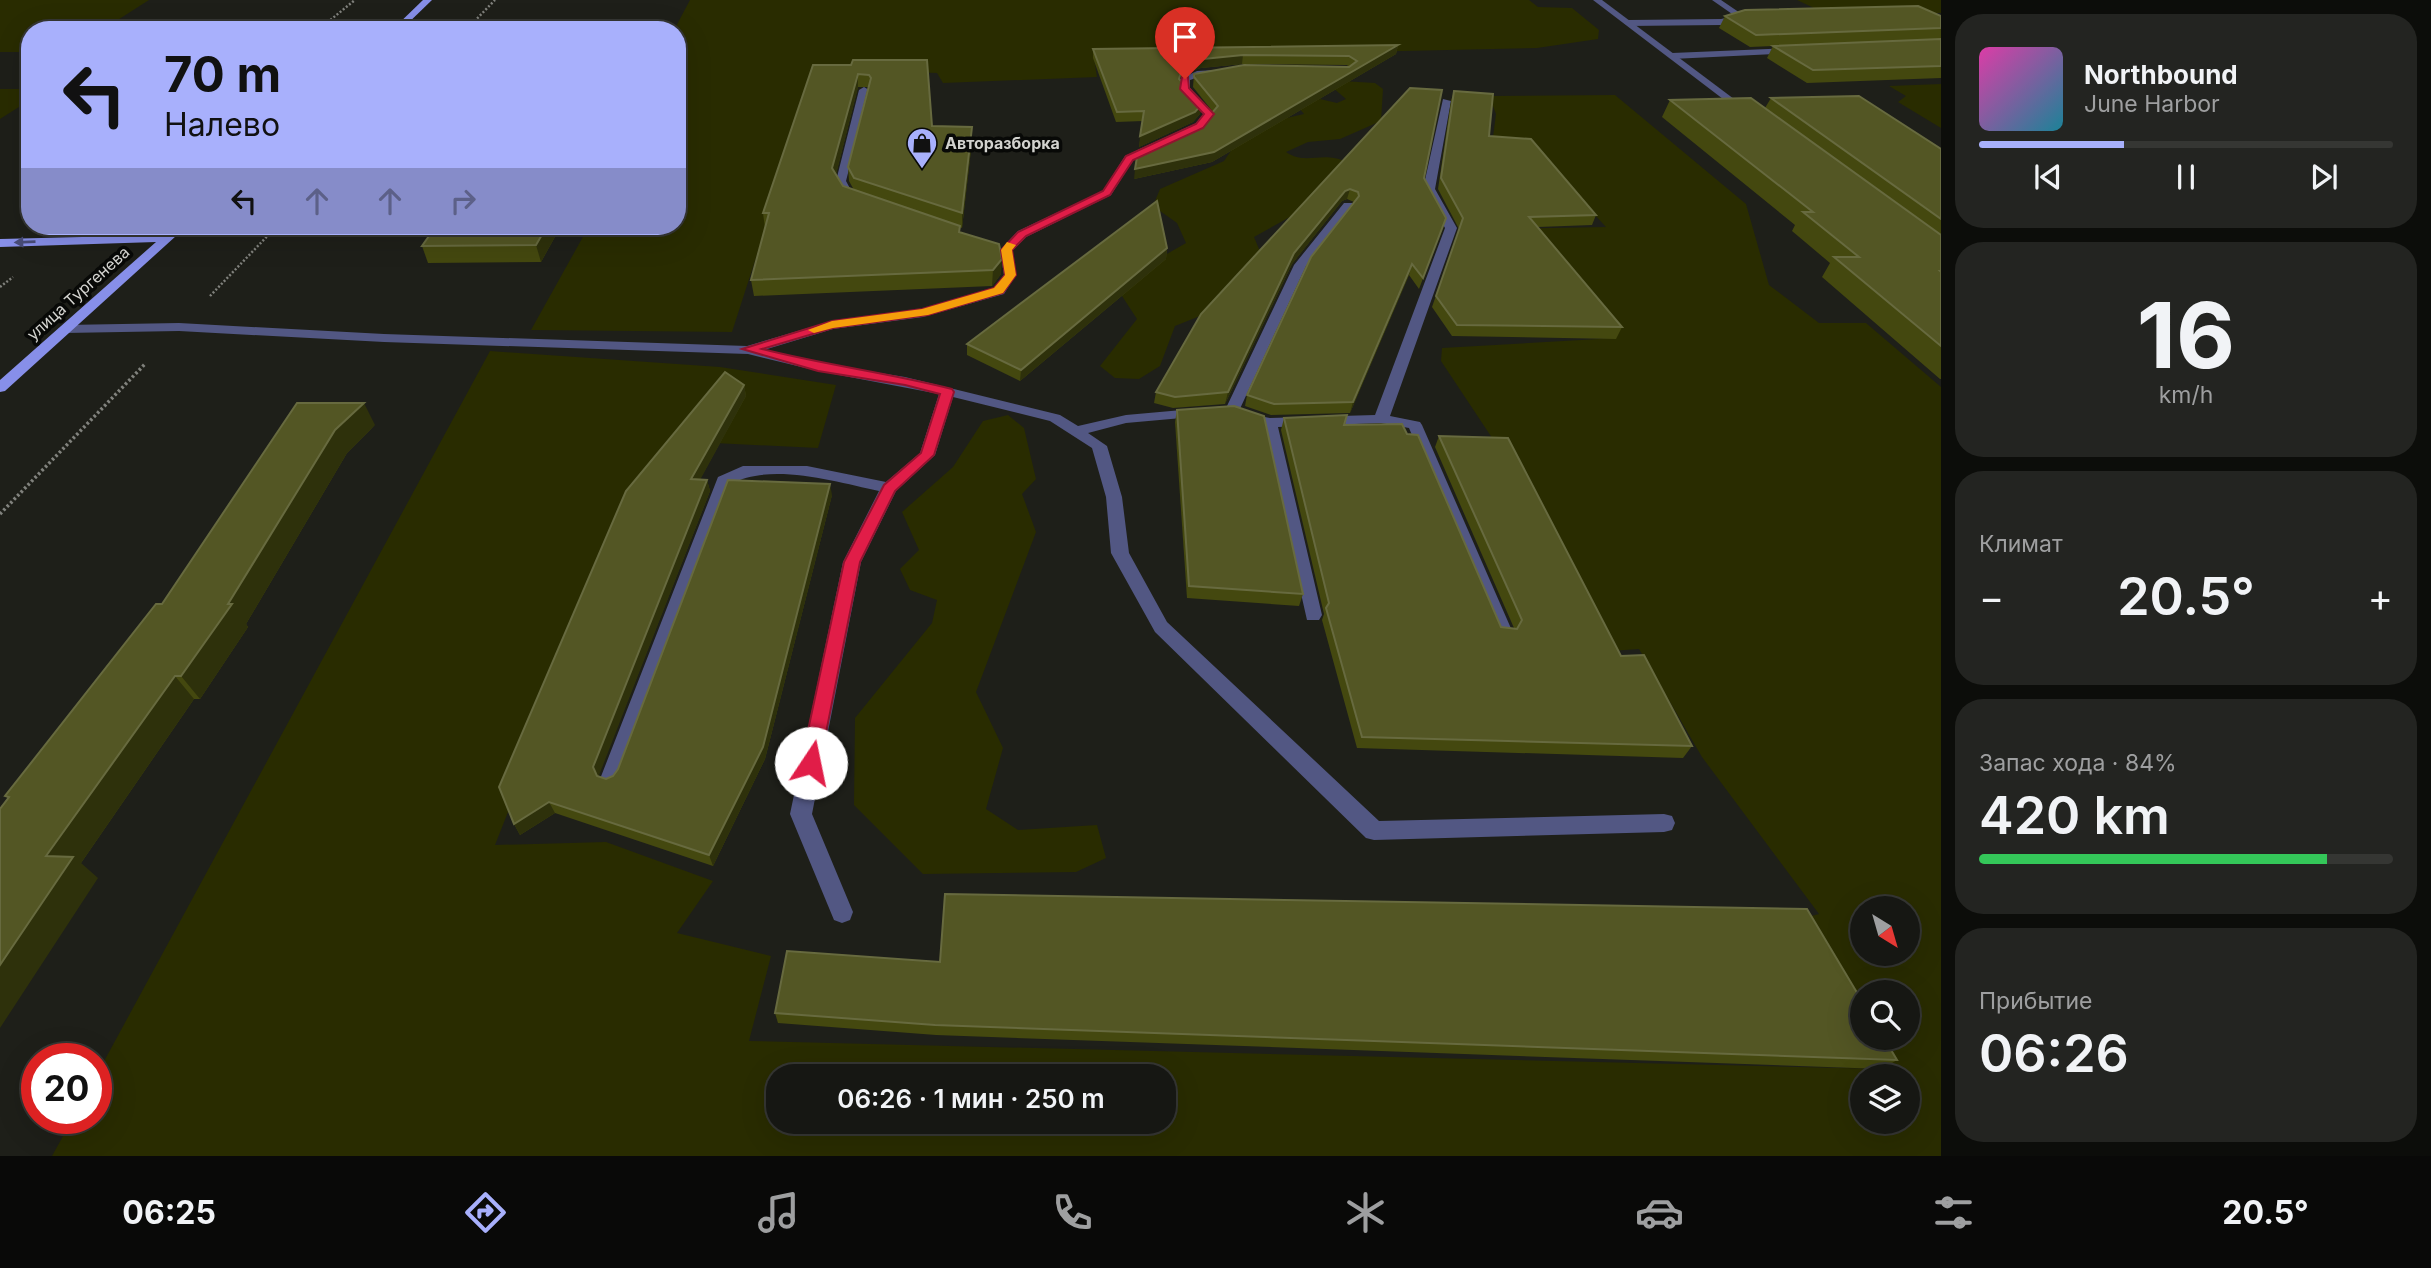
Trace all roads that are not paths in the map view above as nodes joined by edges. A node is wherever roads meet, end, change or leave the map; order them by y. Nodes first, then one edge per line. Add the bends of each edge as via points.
1 (428, 0) edge
2 (1597, 0) edge
3 (1716, 0) edge
4 (406, 21) edge
5 (1628, 23) junction
6 (1807, 51) edge
7 (1672, 56) junction
8 (1234, 71) edge
9 (864, 90) edge
10 (1446, 101) dead end
11 (1762, 123) edge
12 (875, 205) edge
13 (1348, 205) edge
14 (170, 235) edge
15 (167, 238) junction
16 (0, 243) edge
17 (993, 245) edge
18 (1006, 250) junction
19 (65, 329) junction
20 (748, 349) junction
21 (0, 388) edge
22 (947, 392) junction
23 (1233, 410) junction
24 (1381, 419) junction
25 (1269, 423) junction
26 (1076, 431) junction
27 (889, 488) junction
28 (1312, 615) dead end
29 (1504, 633) edge
30 (610, 779) edge
31 (1664, 823) dead end
32 (842, 912) dead end

1 - 4 main road
2 - 5 street
3 - 5 street via 1742,17 1721,22
5 - 7 street
6 - 7 street
7 - 11 street
8 - 18 street via 1185,79 1185,89 1209,114 1199,126 1129,158 1107,193 1022,234
9 - 12 street via 841,181 849,196
10 - 24 street via 1429,189 1451,228
13 - 23 street via 1300,265
14 - 15 main road, улица Тургенева
15 -> 16 main road
15 - 19 main road, улица Тургенева
17 - 18 street
18 - 20 street via 1010,275 999,291 923,313 832,324
19 - 20 street via 180,327
19 - 21 main road, улица Тургенева
20 - 22 street
22 - 26 street via 1055,418
22 - 27 street via 927,455
23 - 25 street
23 - 26 street via 1126,419
24 - 25 street
24 - 29 street via 1415,425
25 - 28 street
26 - 31 street via 1099,446 1114,497 1120,553 1161,627 1374,831
27 - 30 street via 807,471 743,471 724,481
27 - 32 street via 852,562 801,814

